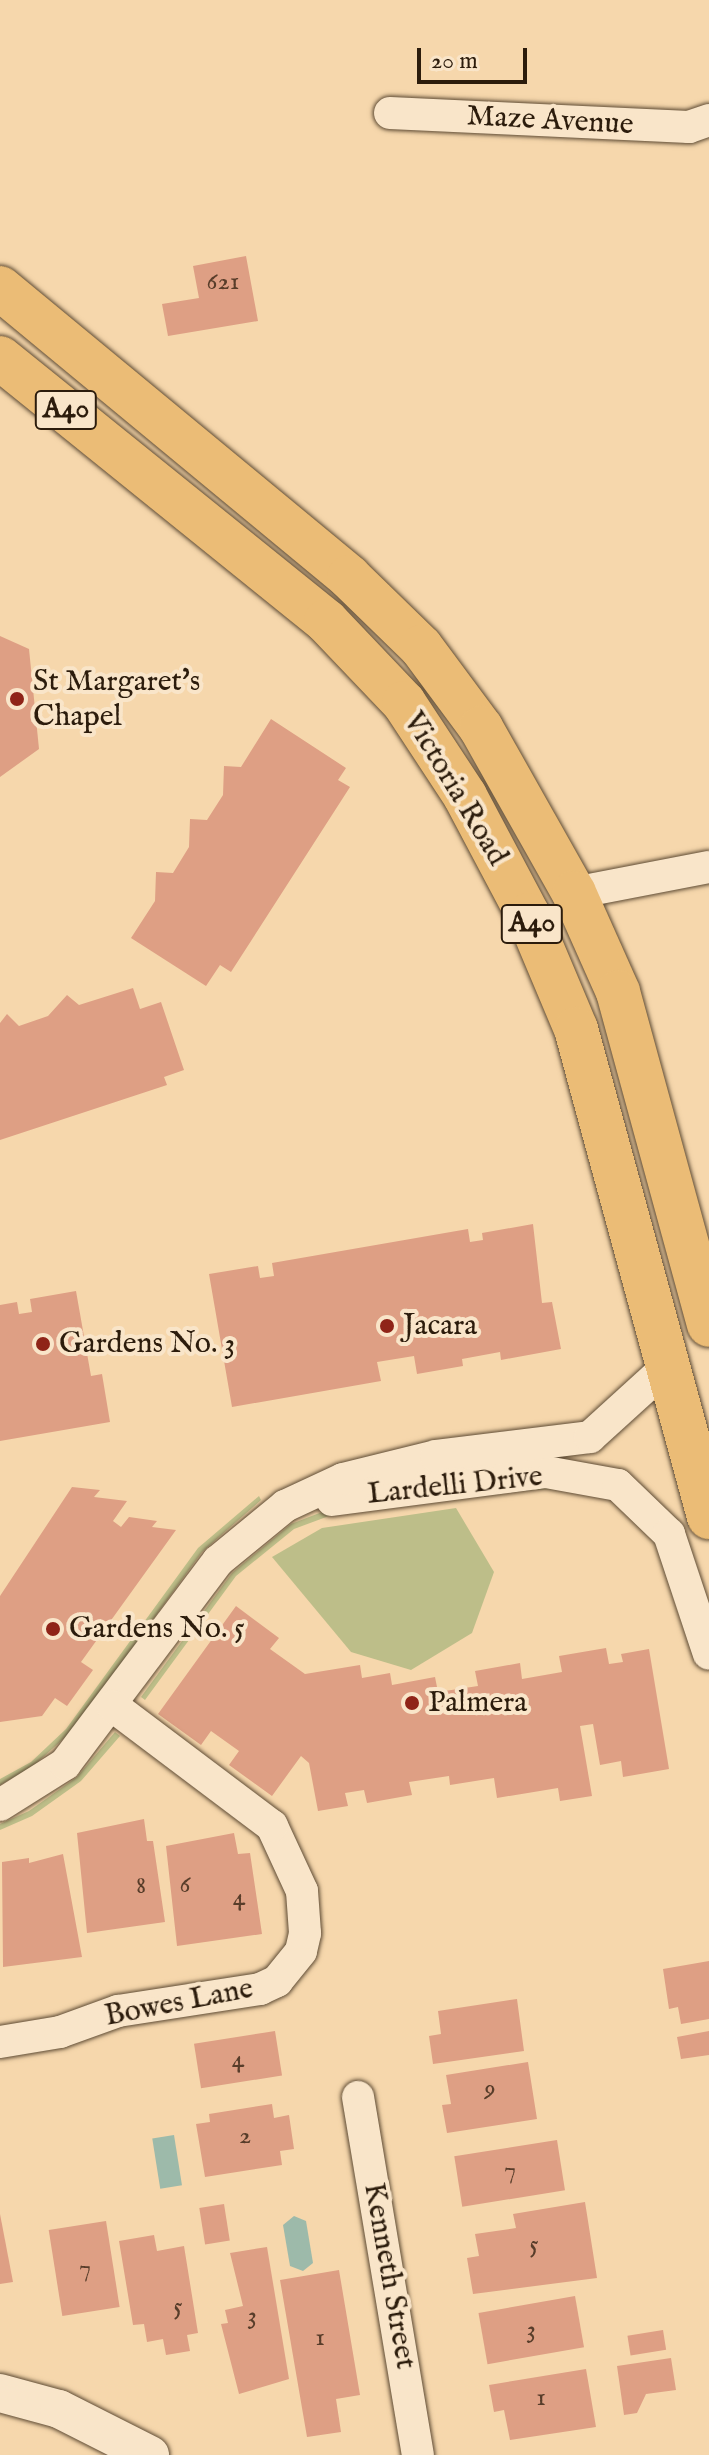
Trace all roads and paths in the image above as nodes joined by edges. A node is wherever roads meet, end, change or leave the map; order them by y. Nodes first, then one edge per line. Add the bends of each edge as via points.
1 (390, 113) dead end
2 (709, 120) edge
3 (0, 288) edge
4 (0, 358) edge
5 (709, 867) edge
6 (574, 893) junction
7 (709, 1325) edge
8 (668, 1366) junction
9 (285, 1506) junction
10 (709, 1517) edge
11 (709, 1654) edge
12 (113, 1706) junction
13 (0, 1805) edge
14 (0, 2042) edge
15 (358, 2097) dead end
16 (0, 2393) edge
17 (150, 2455) edge
18 (418, 2455) edge

1 - 2 street, Maze Avenue via 689,127
3 - 6 highway, Victoria Road / A40 via 337,567 421,647 481,728
4 - 8 highway, Victoria Road / A40 via 326,621 404,703 465,796 507,875 576,1029
5 - 6 street
6 - 7 highway, Victoria Road / A40 via 618,992
8 - 9 street, Lardelli Drive via 590,1437 436,1456 343,1479
8 - 10 highway, Victoria Road / A40
9 - 11 street, Lardelli Drive via 546,1472 618,1485 669,1534
9 - 12 street, Lardelli Drive via 218,1561
12 - 13 street, Lardelli Drive via 65,1764
12 - 14 street, Bowes Lane via 272,1826 302,1891 301,1951 277,1981 260,1989 118,2011 60,2032
15 - 18 street, Kenneth Street
16 - 17 street via 59,2409

